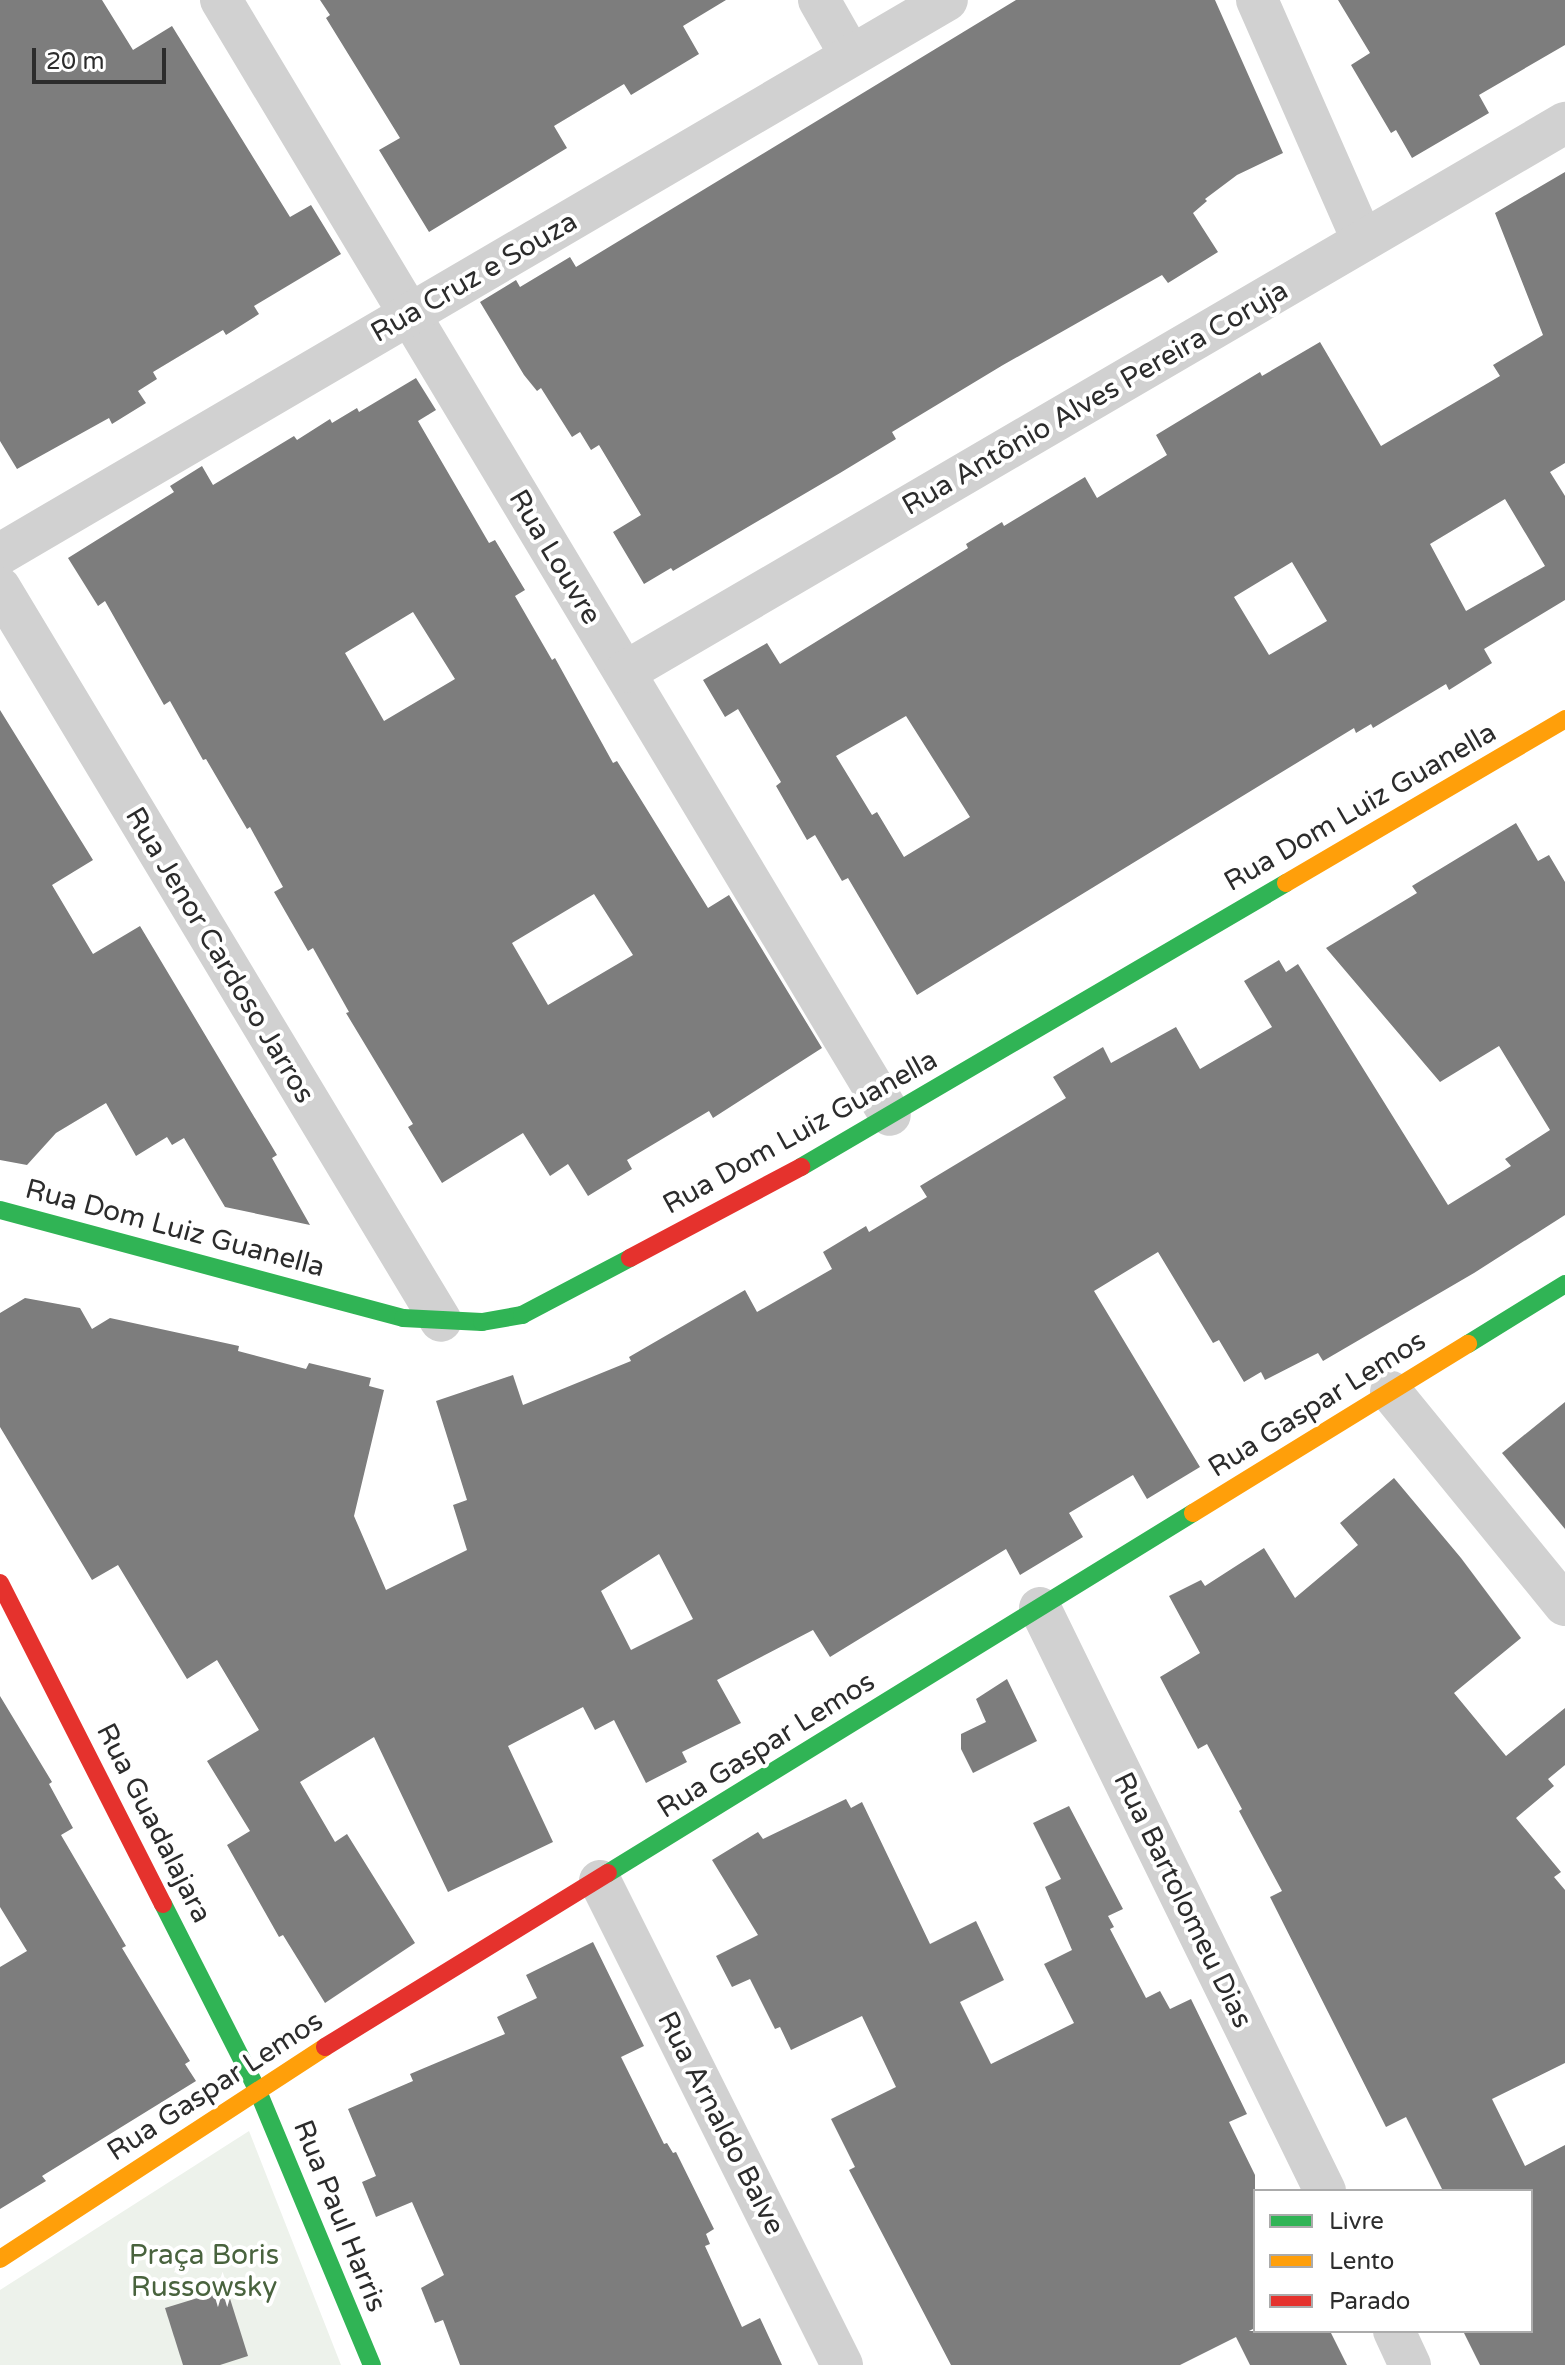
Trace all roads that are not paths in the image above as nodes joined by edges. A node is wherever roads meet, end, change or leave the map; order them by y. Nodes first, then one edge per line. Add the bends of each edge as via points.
1 (221, 0) edge
2 (819, 0) edge
3 (947, 0) edge
4 (1257, 0) edge
5 (851, 56) junction
6 (1565, 123) edge
7 (1363, 241) junction
8 (409, 315) junction
9 (0, 554) edge
10 (0, 588) edge
11 (625, 672) junction
12 (1558, 728) edge
13 (890, 1115) junction
14 (0, 1210) edge
15 (1565, 1284) edge
16 (441, 1321) junction
17 (1391, 1392) junction
18 (0, 1583) edge
19 (1565, 1605) edge
20 (1040, 1608) junction
21 (600, 1881) junction
22 (257, 2089) junction
23 (1324, 2189) edge
24 (0, 2259) edge
25 (1395, 2333) edge
26 (372, 2365) edge
27 (842, 2365) edge
28 (1410, 2365) edge

1 - 8 street, Rua Louvre
2 - 5 street
3 - 5 street, Rua Cruz e Souza
4 - 7 street
5 - 8 street, Rua Cruz e Souza
6 - 7 street, Rua Antônio Alves Pereira Coruja
7 - 11 street, Rua Antônio Alves Pereira Coruja
8 - 9 street, Rua Cruz e Souza
8 - 11 street, Rua Louvre
10 - 16 street, Rua Jenor Cardoso Jarros
11 - 13 street, Rua Louvre
12 - 13 street, Rua Dom Luiz Guanella
13 - 16 street, Rua Dom Luiz Guanella via 522,1315 482,1322
14 - 16 street, Rua Dom Luiz Guanella via 403,1318
15 - 17 street, Rua Gaspar Lemos
17 - 19 street
17 - 20 street, Rua Gaspar Lemos
18 - 22 street, Rua Guadalajara
20 - 21 street, Rua Gaspar Lemos
20 - 23 street, Rua Bartolomeu Dias
21 - 22 street, Rua Gaspar Lemos
21 - 27 street, Rua Arnaldo Balve
22 - 24 street, Rua Gaspar Lemos
22 - 26 street, Rua Paul Harris
25 - 28 street

